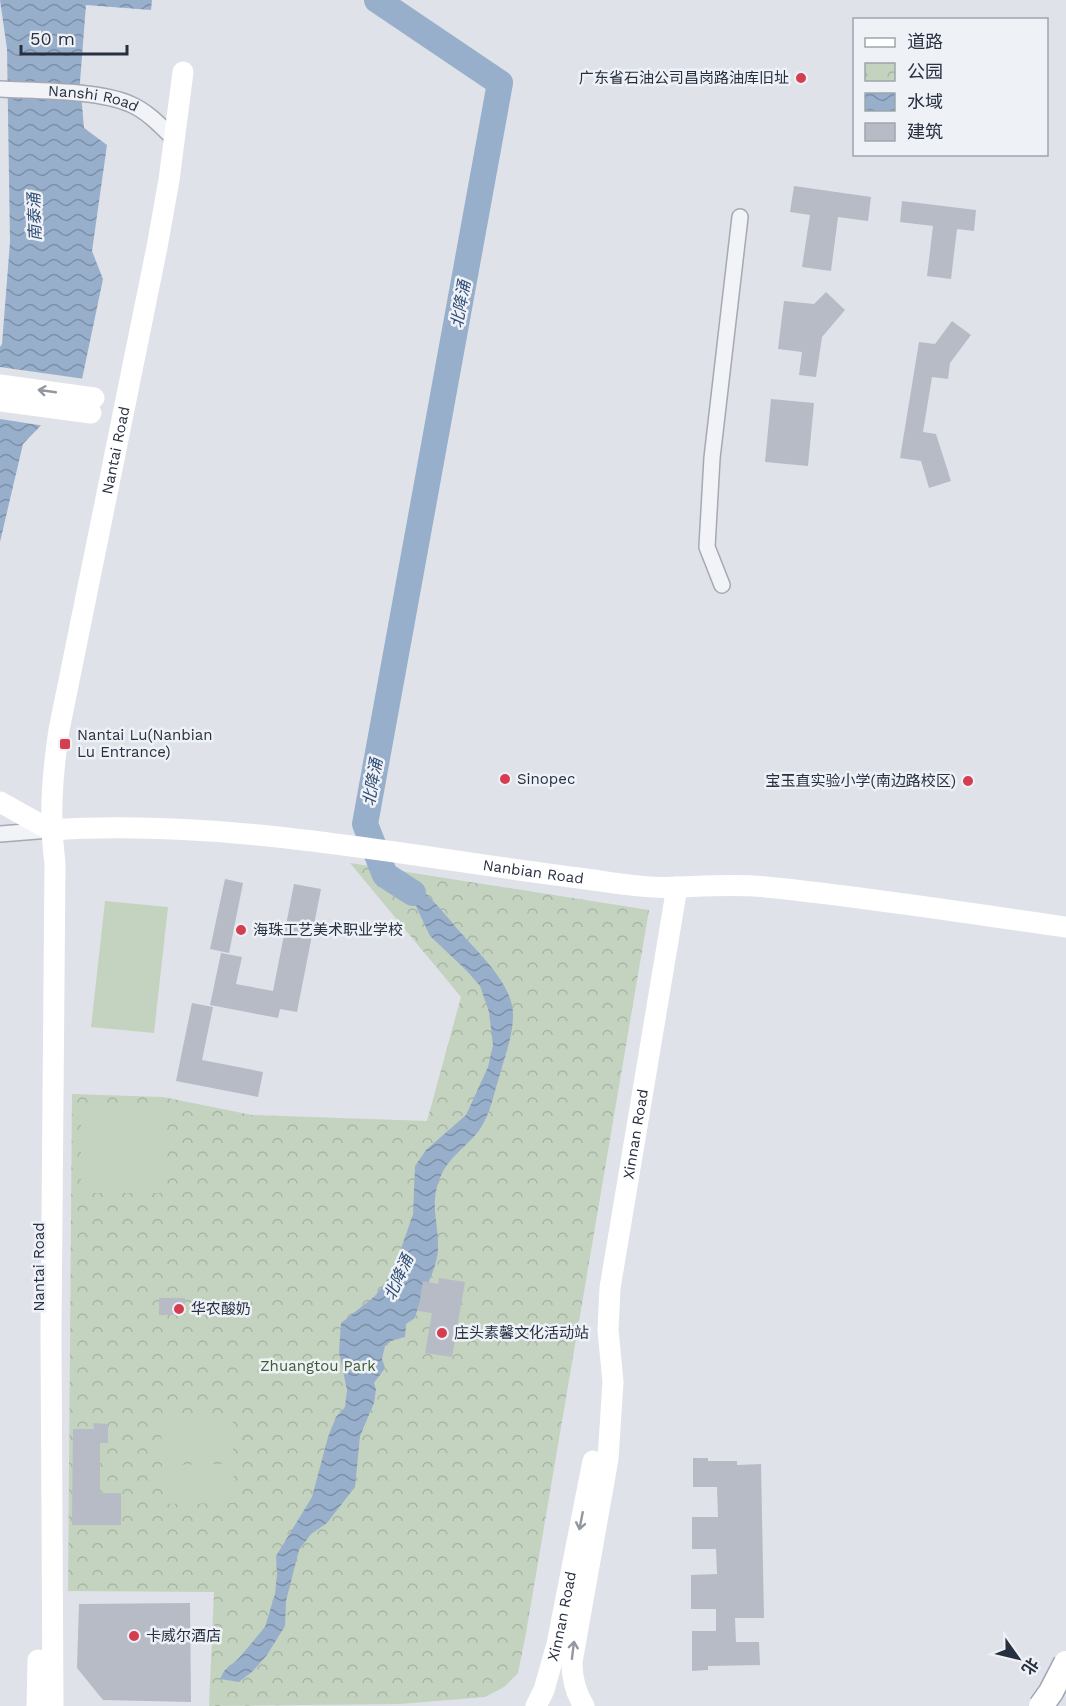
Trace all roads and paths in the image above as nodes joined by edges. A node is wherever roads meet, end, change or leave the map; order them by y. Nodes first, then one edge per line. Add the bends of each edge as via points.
1 (183, 72) dead end
2 (0, 89) edge
3 (174, 139) junction
4 (740, 217) dead end
5 (0, 385) edge
6 (0, 401) edge
7 (722, 585) dead end
8 (0, 802) edge
9 (50, 830) junction
10 (0, 834) edge
11 (677, 887) junction
12 (1066, 927) edge
13 (613, 1382) junction
14 (1066, 1663) edge
15 (37, 1706) edge
16 (53, 1706) edge
17 (536, 1706) edge
18 (584, 1706) edge
19 (1041, 1706) edge

1 - 3 street, Nantai Road
2 - 3 street, Nanshi Road via 91,95 131,104
3 - 9 street, Nantai Road via 127,402 59,730
4 - 7 street via 712,458 707,547
6 -> 5 street via 92,405
8 - 9 street
9 - 10 street, Nanbian Road
9 - 11 street, Nanbian Road via 139,827 240,832 586,879
9 - 15 street, Nantai Road via 41,865
9 - 16 street, Nantai Road via 55,864
11 - 12 street, Nanbian Road via 764,887
11 - 13 street, Xinnan Road via 610,1288 608,1330
13 -> 17 street, Xinnan Road via 555,1653
18 -> 13 street, Xinnan Road via 572,1679 572,1662 608,1459
14 - 19 main road, bridge

